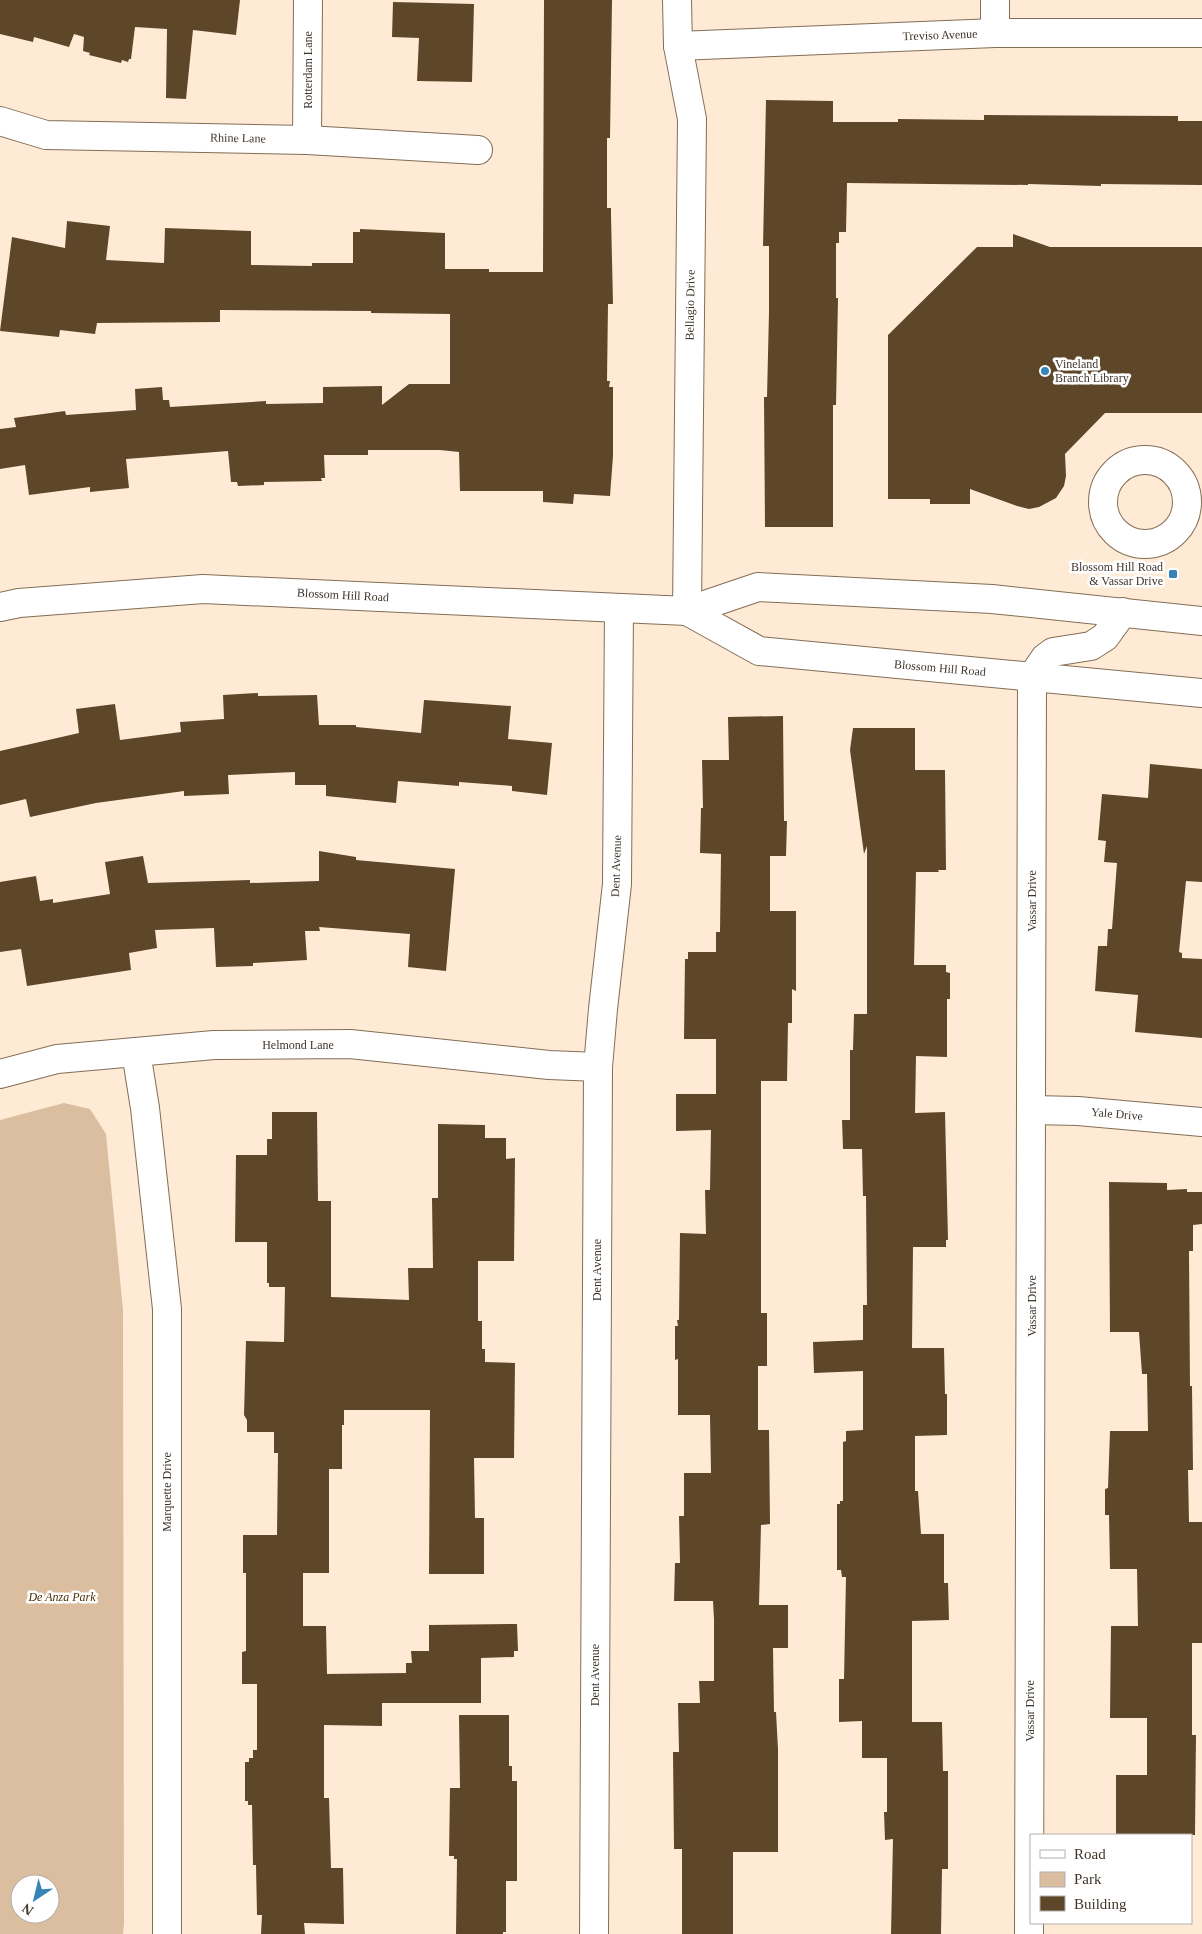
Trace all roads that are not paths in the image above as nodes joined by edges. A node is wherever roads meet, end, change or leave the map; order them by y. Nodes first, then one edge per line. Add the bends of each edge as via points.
1 (308, 0) edge
2 (677, 0) edge
3 (995, 0) edge
4 (995, 33) junction
5 (1202, 33) edge
6 (678, 46) junction
7 (0, 121) edge
8 (307, 140) junction
9 (478, 150) dead end
10 (0, 607) edge
11 (619, 608) junction
12 (687, 612) junction
13 (1123, 612) junction
14 (1202, 621) edge
15 (1032, 677) junction
16 (1202, 693) edge
17 (136, 1052) junction
18 (598, 1067) junction
19 (0, 1074) edge
20 (1032, 1110) junction
21 (1202, 1122) edge
22 (167, 1934) edge
23 (594, 1934) edge
24 (1029, 1934) edge

1 - 8 street, Rotterdam Lane
2 - 6 street, Bellagio Drive
3 - 4 street
4 - 5 street, Treviso Avenue
4 - 6 street, Treviso Avenue
6 - 12 street, Bellagio Drive via 692,119
7 - 8 street, Rhine Lane via 46,134
8 - 9 street, Rhine Lane
10 - 11 street, Blossom Hill Road via 203,589
11 - 12 street, Blossom Hill Road
11 - 18 street, Dent Avenue via 617,884
12 - 13 street, Blossom Hill Road via 758,587 992,599
12 - 15 street, Blossom Hill Road via 759,651
13 - 14 street, Blossom Hill Road
13 - 15 street via 1105,637 1091,646 1053,652
15 - 16 street, Blossom Hill Road
15 - 20 street, Vassar Drive
17 - 18 street, Helmond Lane via 214,1046 350,1044 549,1065
17 - 19 street, Helmond Lane via 57,1058
17 - 22 street, Marquette Drive via 167,1309
18 - 23 street, Dent Avenue
20 - 21 street, Yale Drive
20 - 24 street, Vassar Drive

